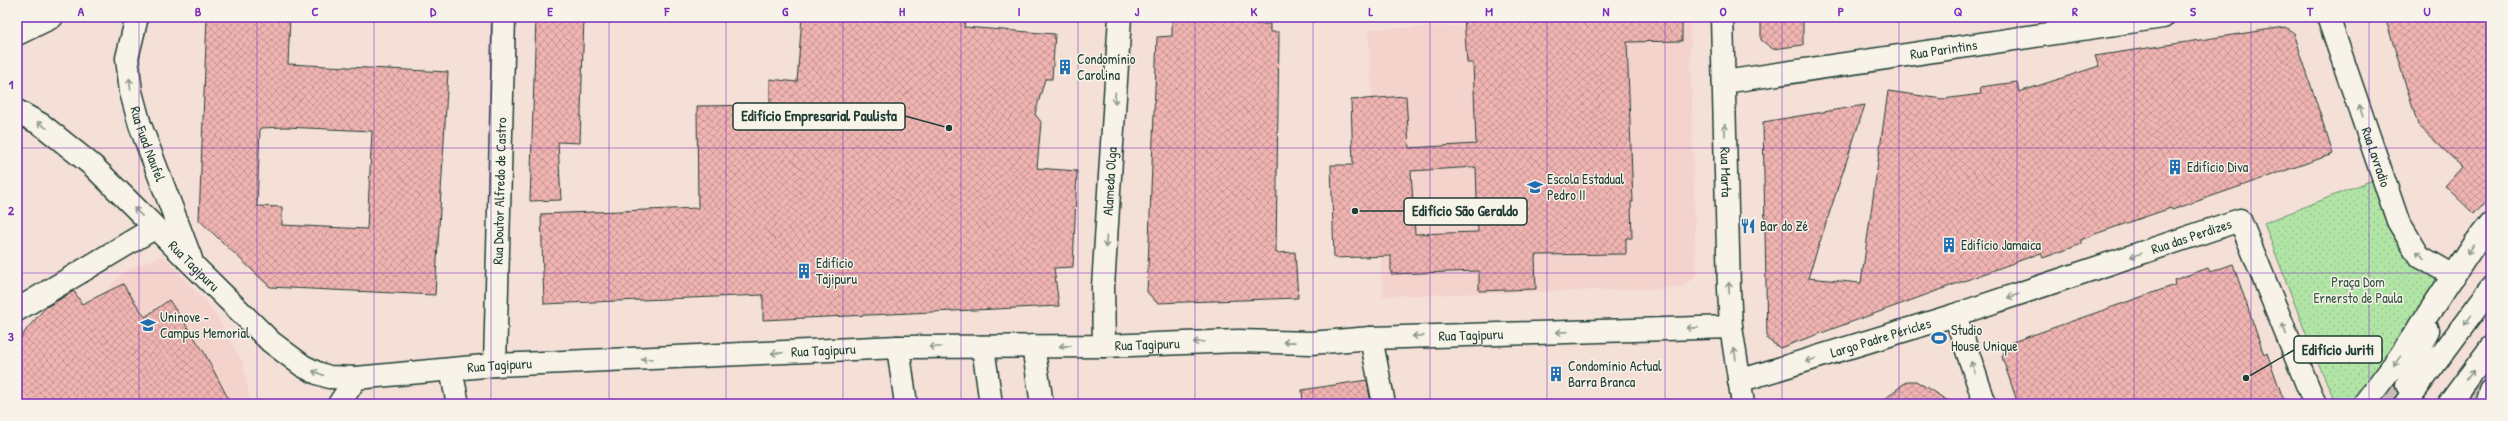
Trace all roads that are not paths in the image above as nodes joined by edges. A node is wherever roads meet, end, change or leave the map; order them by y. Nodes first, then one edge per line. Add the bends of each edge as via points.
1 (52, 17) edge
2 (137, 17) edge
3 (504, 17) edge
4 (1120, 17) edge
5 (1722, 17) edge
6 (2163, 17) edge
7 (2328, 17) edge
8 (17, 34) edge
9 (1724, 82) junction
10 (17, 111) edge
11 (2491, 223) edge
12 (154, 228) junction
13 (193, 266) junction
14 (2454, 276) junction
15 (2491, 288) edge
16 (2442, 294) junction
17 (17, 310) edge
18 (1955, 315) junction
19 (1731, 327) junction
20 (1372, 338) junction
21 (1033, 346) junction
22 (1104, 346) junction
23 (898, 347) junction
24 (982, 347) junction
25 (2491, 347) edge
26 (495, 366) junction
27 (451, 370) junction
28 (356, 378) junction
29 (1739, 381) junction
30 (2491, 391) edge
31 (2406, 395) edge
32 (339, 404) edge
33 (458, 404) edge
34 (906, 404) edge
35 (992, 404) edge
36 (1042, 404) edge
37 (1384, 404) edge
38 (1742, 404) edge
39 (1985, 404) edge
40 (2315, 404) edge
41 (2364, 404) edge
42 (2449, 404) edge
43 (2487, 404) edge

1 - 8 main road
13 -> 2 main road, Rua Fuad Naufel via 140,125 131,92 127,58
3 - 26 main road, Rua Doutor Alfredo de Castro
4 -> 22 main road, Alameda Olga via 1103,287
5 - 9 main road, Rua Marta
6 - 9 main road, Rua Parintins
14 -> 7 main road, Rua Lavradio via 2419,256 2398,221
19 -> 9 main road, Rua Marta
12 -> 10 main road, Rua Tagipuru via 72,148 42,125
11 -> 14 main road
12 - 13 main road, Rua Tagipuru
12 - 17 main road
28 -> 13 main road, Rua Tagipuru via 329,377 303,366 271,342
14 - 16 main road
15 -> 31 main road
16 - 31 main road
16 -> 41 main road
18 -> 29 main road, Largo Padre Péricles
39 -> 18 main road
40 -> 18 main road, Rua das Perdizes via 2240,220
19 -> 20 main road, Rua Tagipuru
29 -> 19 main road
20 -> 22 main road, Rua Tagipuru via 1311,343 1238,341
20 - 37 main road
22 -> 21 main road, Rua Tagipuru
21 - 24 main road, Rua Tagipuru
21 - 36 main road
24 -> 23 main road, Rua Tagipuru
23 -> 26 main road, Rua Tagipuru
23 - 34 main road
24 - 35 main road
42 -> 25 main road
26 - 27 main road, Rua Tagipuru
27 - 28 main road, Rua Tagipuru
27 - 33 main road
28 - 32 main road
29 - 38 main road
30 - 43 main road

